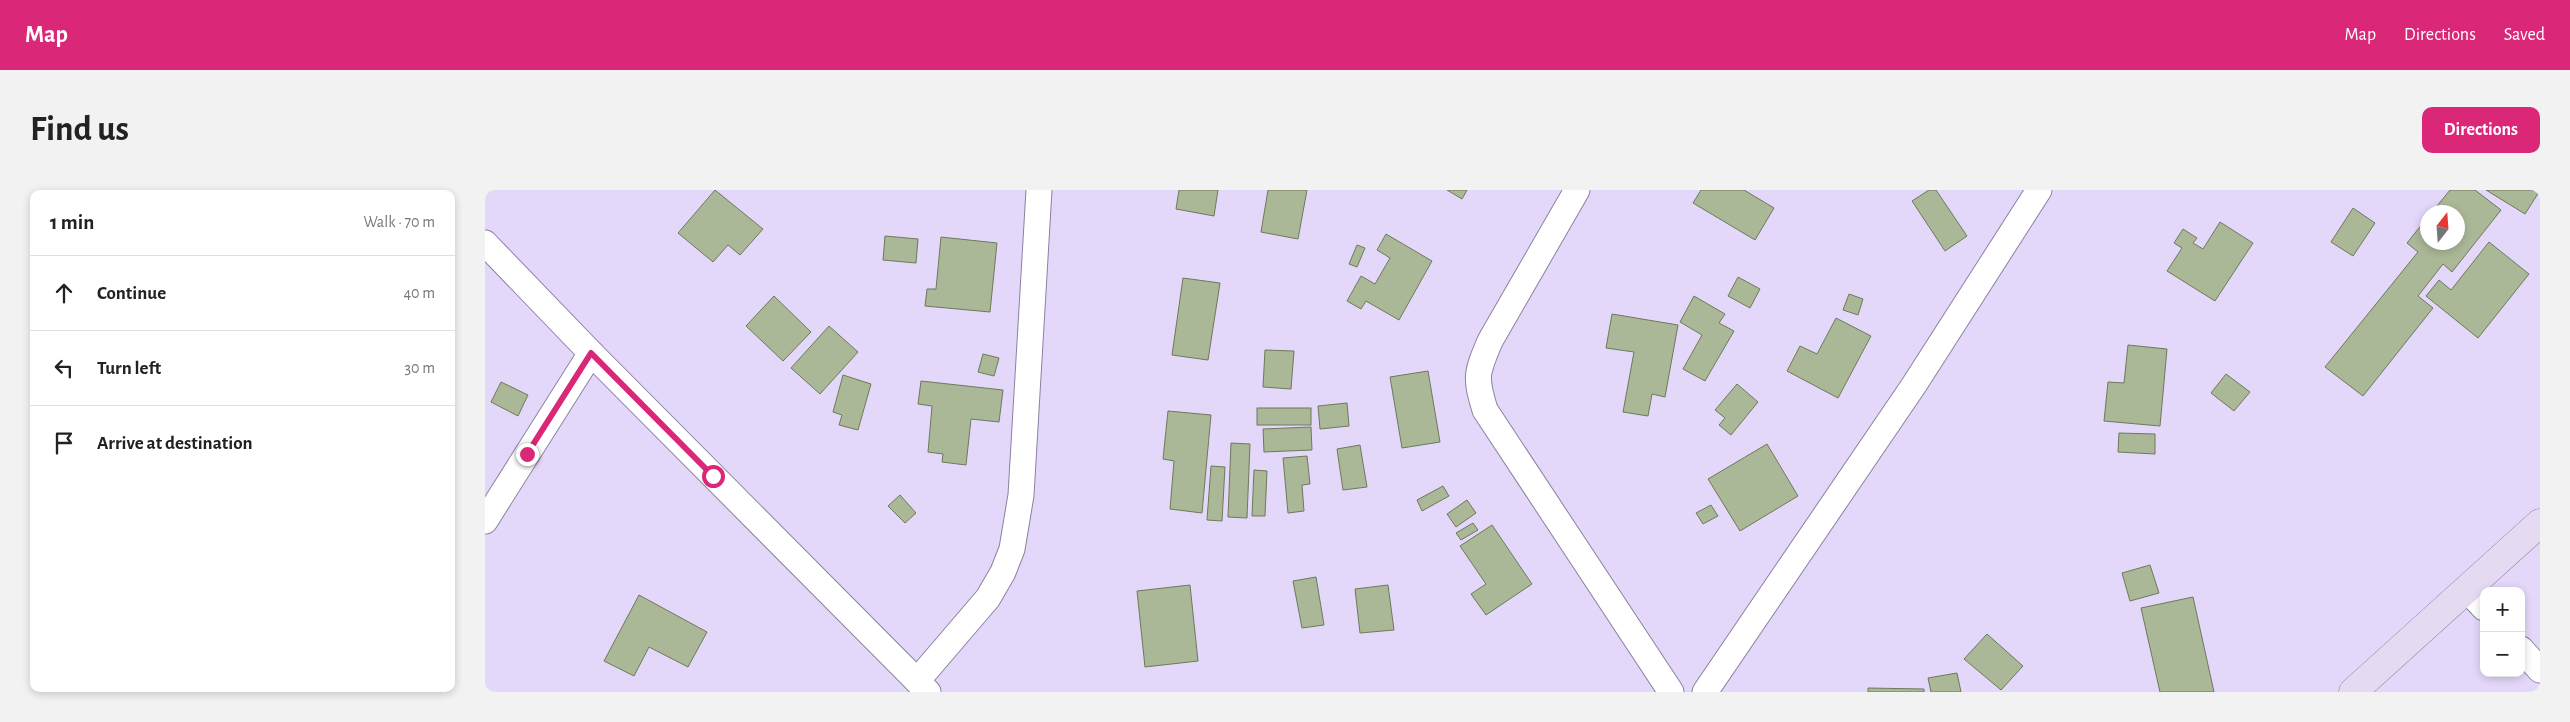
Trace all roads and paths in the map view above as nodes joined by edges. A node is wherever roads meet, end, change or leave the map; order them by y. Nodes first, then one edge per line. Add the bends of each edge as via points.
1 (1039, 190) edge
2 (1577, 190) edge
3 (2039, 190) edge
4 (485, 242) edge
5 (591, 353) junction
6 (485, 521) edge
7 (2540, 524) edge
8 (2475, 599) edge
9 (2525, 653) edge
10 (2540, 670) edge
11 (923, 687) edge
12 (1671, 692) edge
13 (1705, 692) edge
14 (2353, 692) edge

1 - 11 street via 1021,495 1011,549 1003,572 987,598
2 - 12 street via 1490,341 1480,365 1477,384 1485,410
3 - 13 street via 1914,385
4 - 5 street
5 - 6 street
5 - 11 street
7 - 8 main road
8 - 14 main road
9 - 10 street

